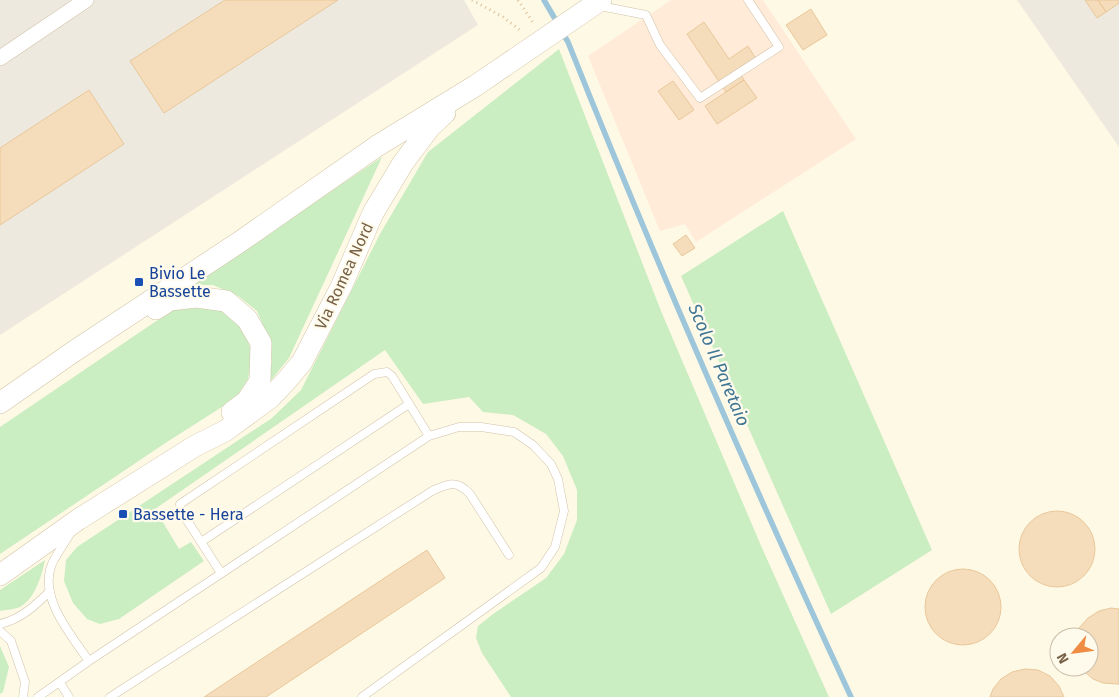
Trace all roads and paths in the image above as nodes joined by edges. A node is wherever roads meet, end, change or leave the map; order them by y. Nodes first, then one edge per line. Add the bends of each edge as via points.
1 (86, 0) edge
2 (472, 0) edge
3 (518, 0) edge
4 (748, 0) edge
5 (590, 7) edge
6 (537, 44) junction
7 (0, 58) edge
8 (475, 86) junction
9 (82, 347) junction
10 (0, 394) edge
11 (0, 403) edge
12 (409, 404) junction
13 (429, 436) junction
14 (196, 446) junction
15 (79, 520) junction
16 (201, 542) junction
17 (509, 555) dead end
18 (222, 573) junction
19 (0, 574) edge
20 (50, 590) junction
21 (0, 624) edge
22 (0, 631) edge
23 (89, 661) junction
24 (60, 683) junction
25 (23, 697) edge
26 (38, 697) edge
27 (69, 697) edge
28 (110, 697) edge
29 (362, 697) edge

1 - 7 street
2 - 6 path via 503,17
3 - 6 path via 533,22
4 - 5 lane via 779,47 700,98 660,45 646,15
5 - 6 main road, Via Romea Nord
6 - 8 main road, Via Romea Nord
8 - 9 main road, Via Romea Nord via 377,146
8 - 14 main road, Via Romea Nord via 430,127 403,163 373,213 341,288 302,362 270,398
9 - 10 main road
9 - 11 main road, Via Romea Nord
9 - 14 main road, Via Romea Nord via 170,300 196,297 226,301 248,319 261,343 260,382 247,401 217,422
12 - 13 lane
12 - 16 lane
12 - 16 lane via 392,376 387,372 374,374 180,504 181,512
13 - 18 lane
13 - 29 lane via 459,427 480,427 514,432 533,445 550,464 562,493 564,511 555,547 541,568
14 - 15 main road, Via Romea Nord
15 - 19 main road, Via Romea Nord
15 - 20 lane via 52,564
16 - 18 lane
17 - 28 lane via 470,494 462,485 450,484 432,491
18 - 23 lane
20 - 21 lane via 14,621
20 - 23 lane via 64,625
22 - 25 lane via 11,641 25,682
23 - 24 lane
24 - 26 lane
24 - 27 lane

